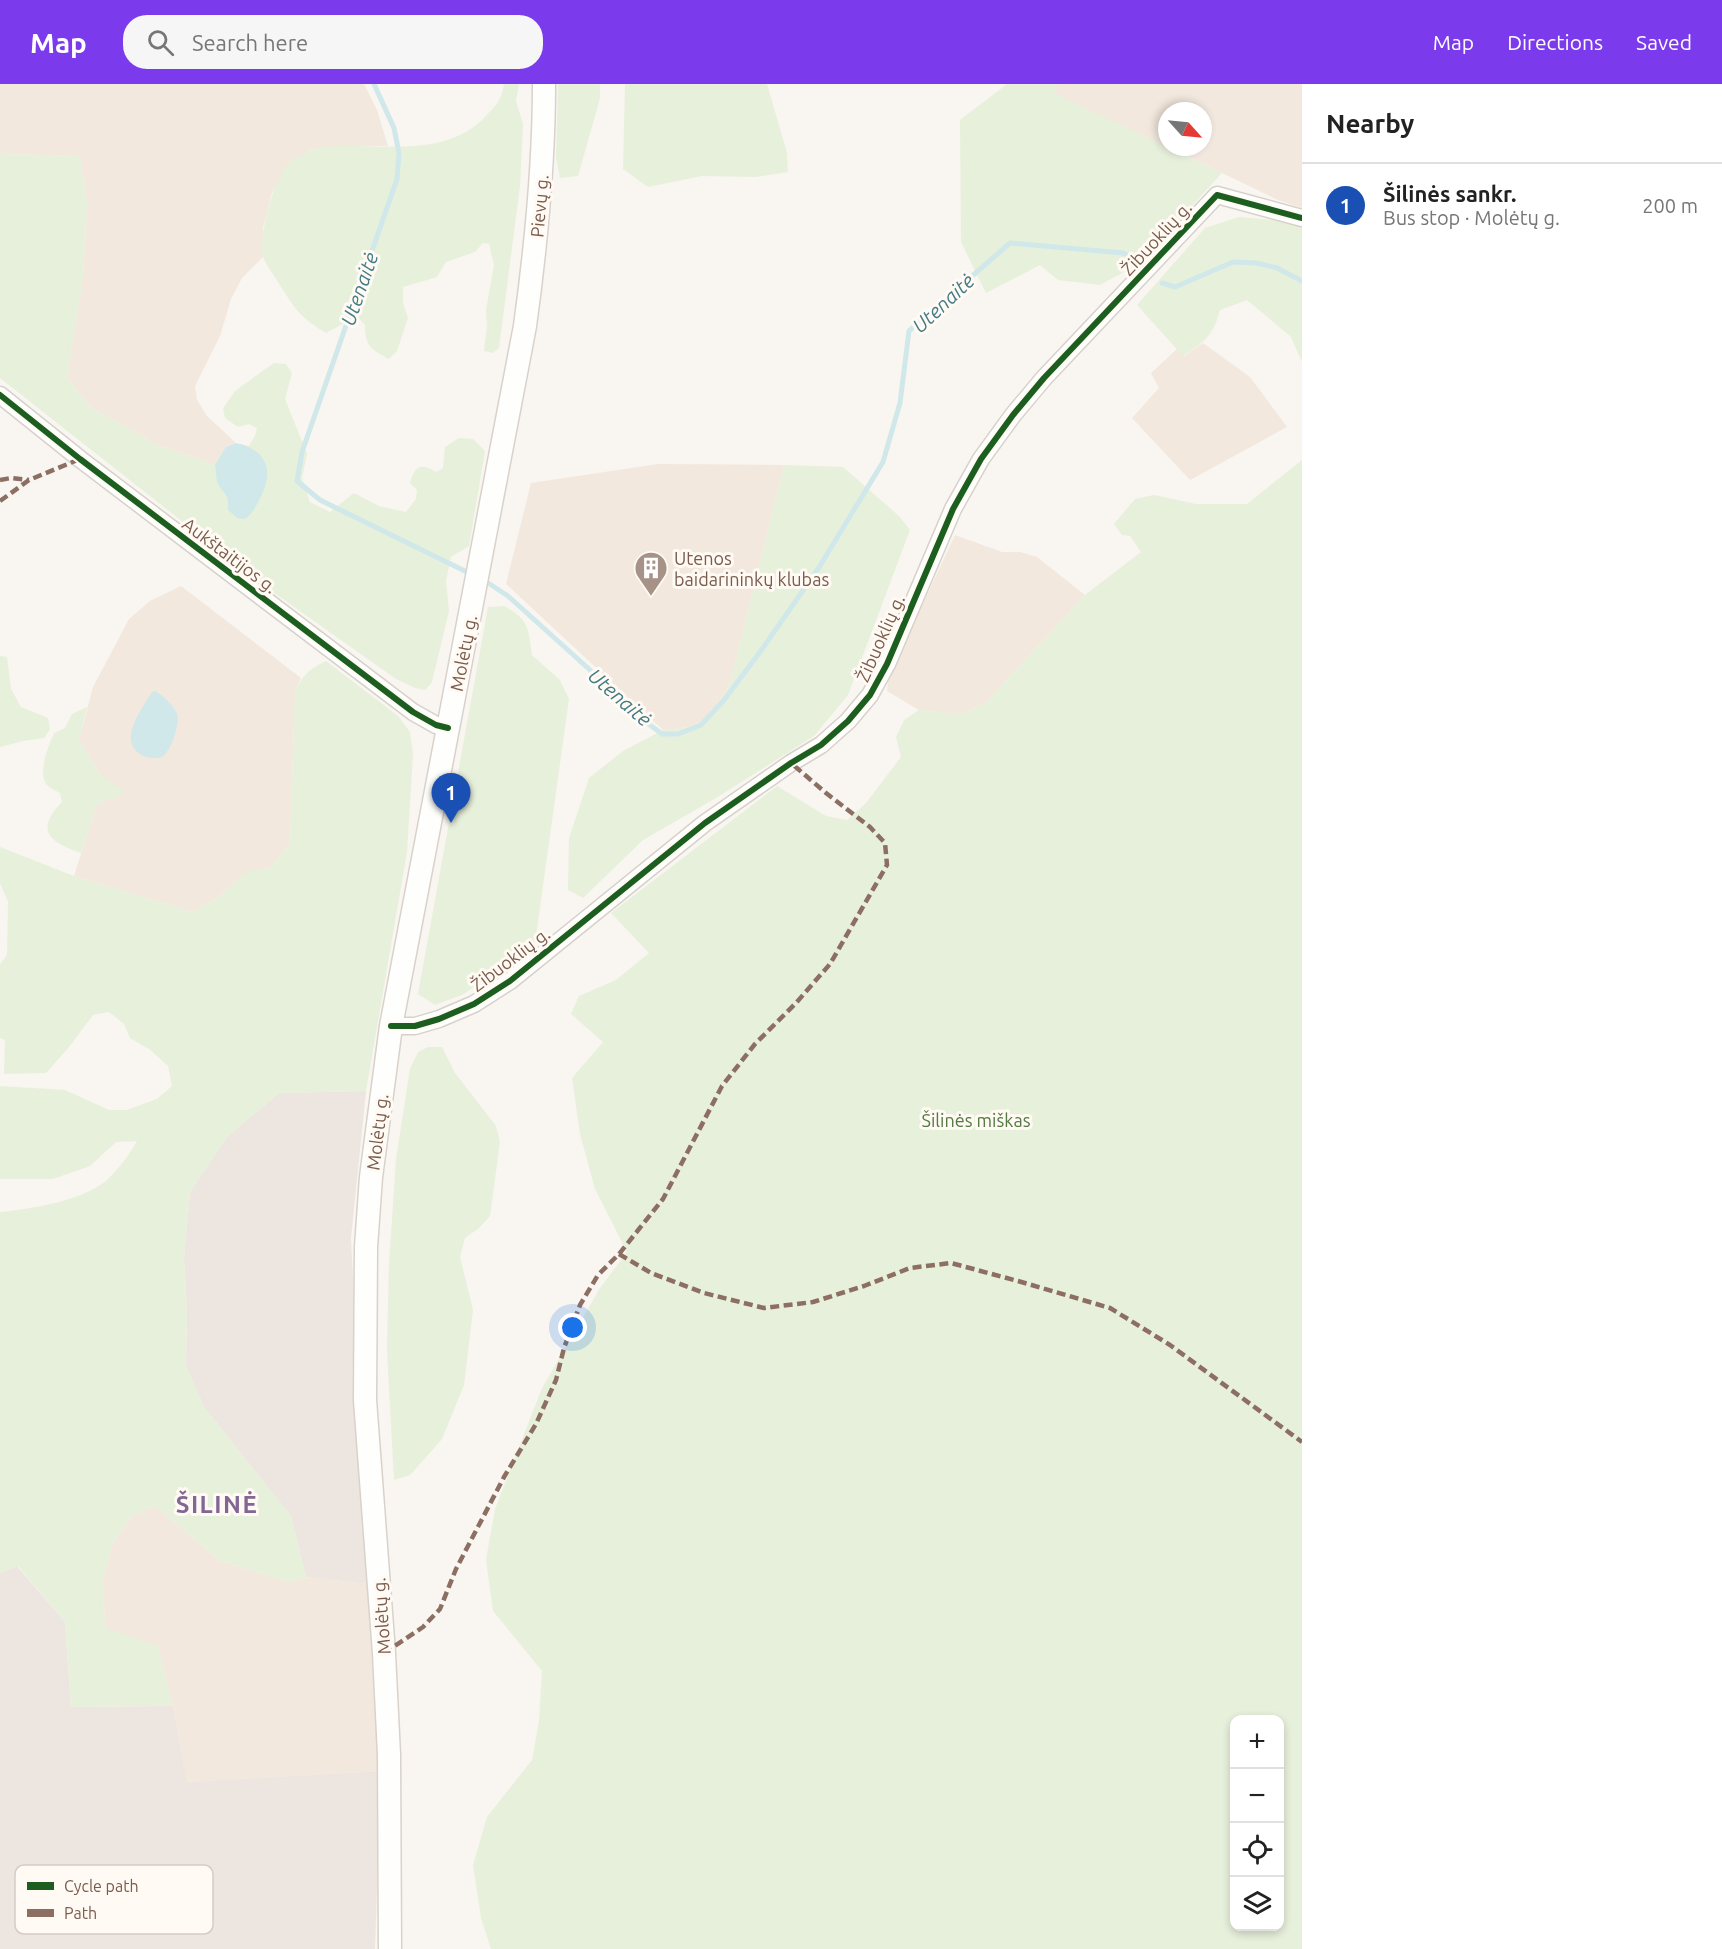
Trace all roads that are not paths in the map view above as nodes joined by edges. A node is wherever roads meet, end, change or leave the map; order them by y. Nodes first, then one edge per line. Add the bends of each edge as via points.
1 (544, 84) edge
2 (1302, 218) edge
3 (525, 326) joint
4 (0, 395) edge
5 (448, 728) junction
6 (391, 1026) junction
7 (390, 1949) edge

1 - 3 main road, Pievų g. via 541,180
2 - 6 street, Žibuoklių g. via 1217,195 1044,378 981,459 939,541 887,664 870,695 848,721 821,744 705,823 510,981 474,1004 439,1019 416,1026
3 - 5 main road, Molėtų g.
4 - 5 street, Aukštaitijos g. via 396,700 424,719
5 - 6 main road, Molėtų g.
6 - 7 main road, Molėtų g. via 371,1177 364,1333 389,1755

